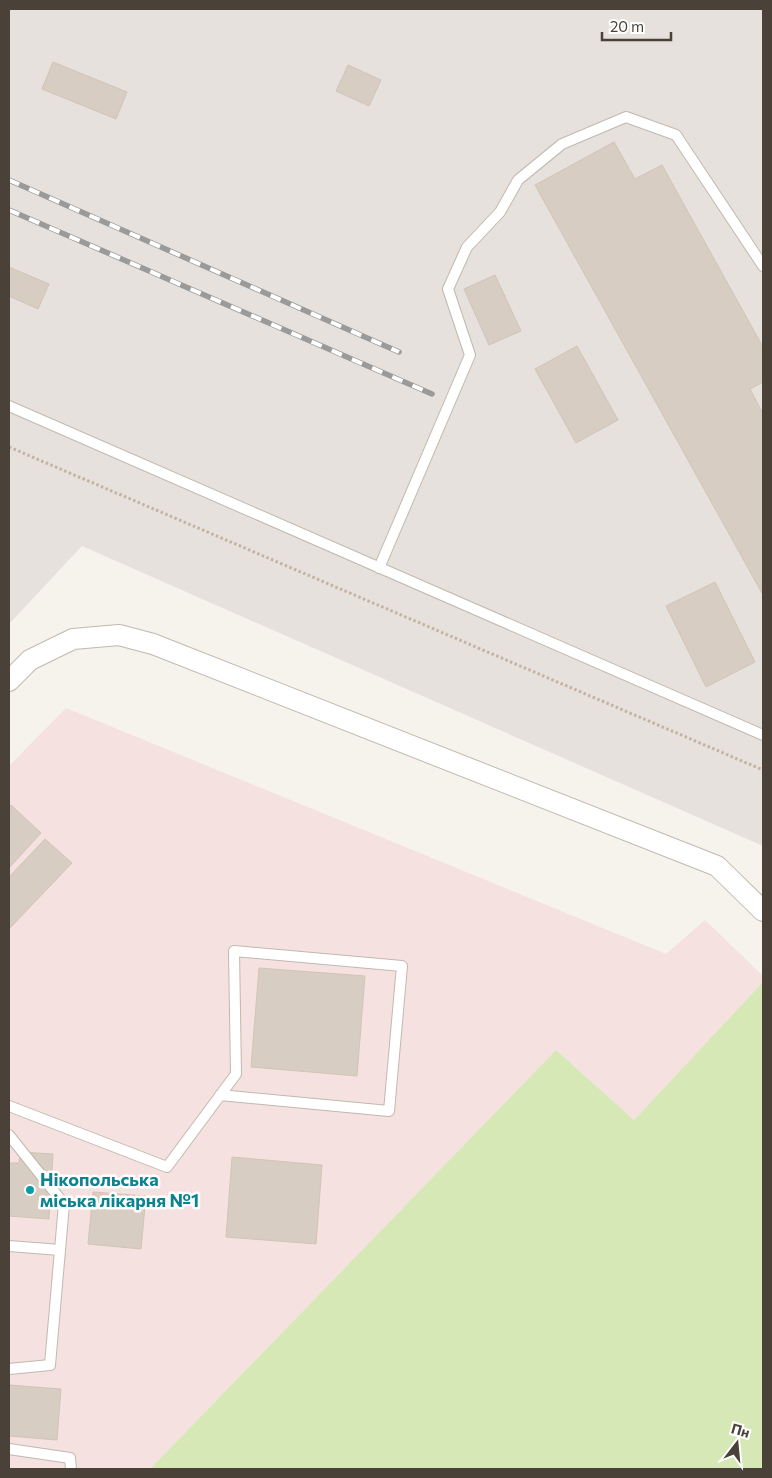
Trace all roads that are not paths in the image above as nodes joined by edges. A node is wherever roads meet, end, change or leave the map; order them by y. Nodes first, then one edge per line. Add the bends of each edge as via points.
1 (763, 266) edge
2 (9, 406) edge
3 (379, 568) junction
4 (9, 681) edge
5 (763, 735) edge
6 (740, 889) junction
7 (763, 902) edge
8 (763, 911) edge
9 (220, 1095) junction
10 (9, 1106) edge
11 (9, 1135) edge
12 (9, 1246) edge
13 (60, 1250) junction
14 (9, 1369) edge
15 (9, 1449) edge
16 (71, 1469) edge

1 - 3 lane via 676,135 626,117 562,144 518,180 500,212 467,247 448,289 470,355
2 - 3 lane
3 - 5 lane
4 - 6 street via 30,660 73,639 119,635 153,644 717,866
6 - 7 lane
6 - 8 street
9 - 9 lane via 236,1074 234,951 402,966 389,1111
9 - 10 lane via 167,1167
11 - 13 lane via 64,1204
12 - 13 lane
13 - 14 lane via 50,1365
15 - 16 lane via 70,1458

